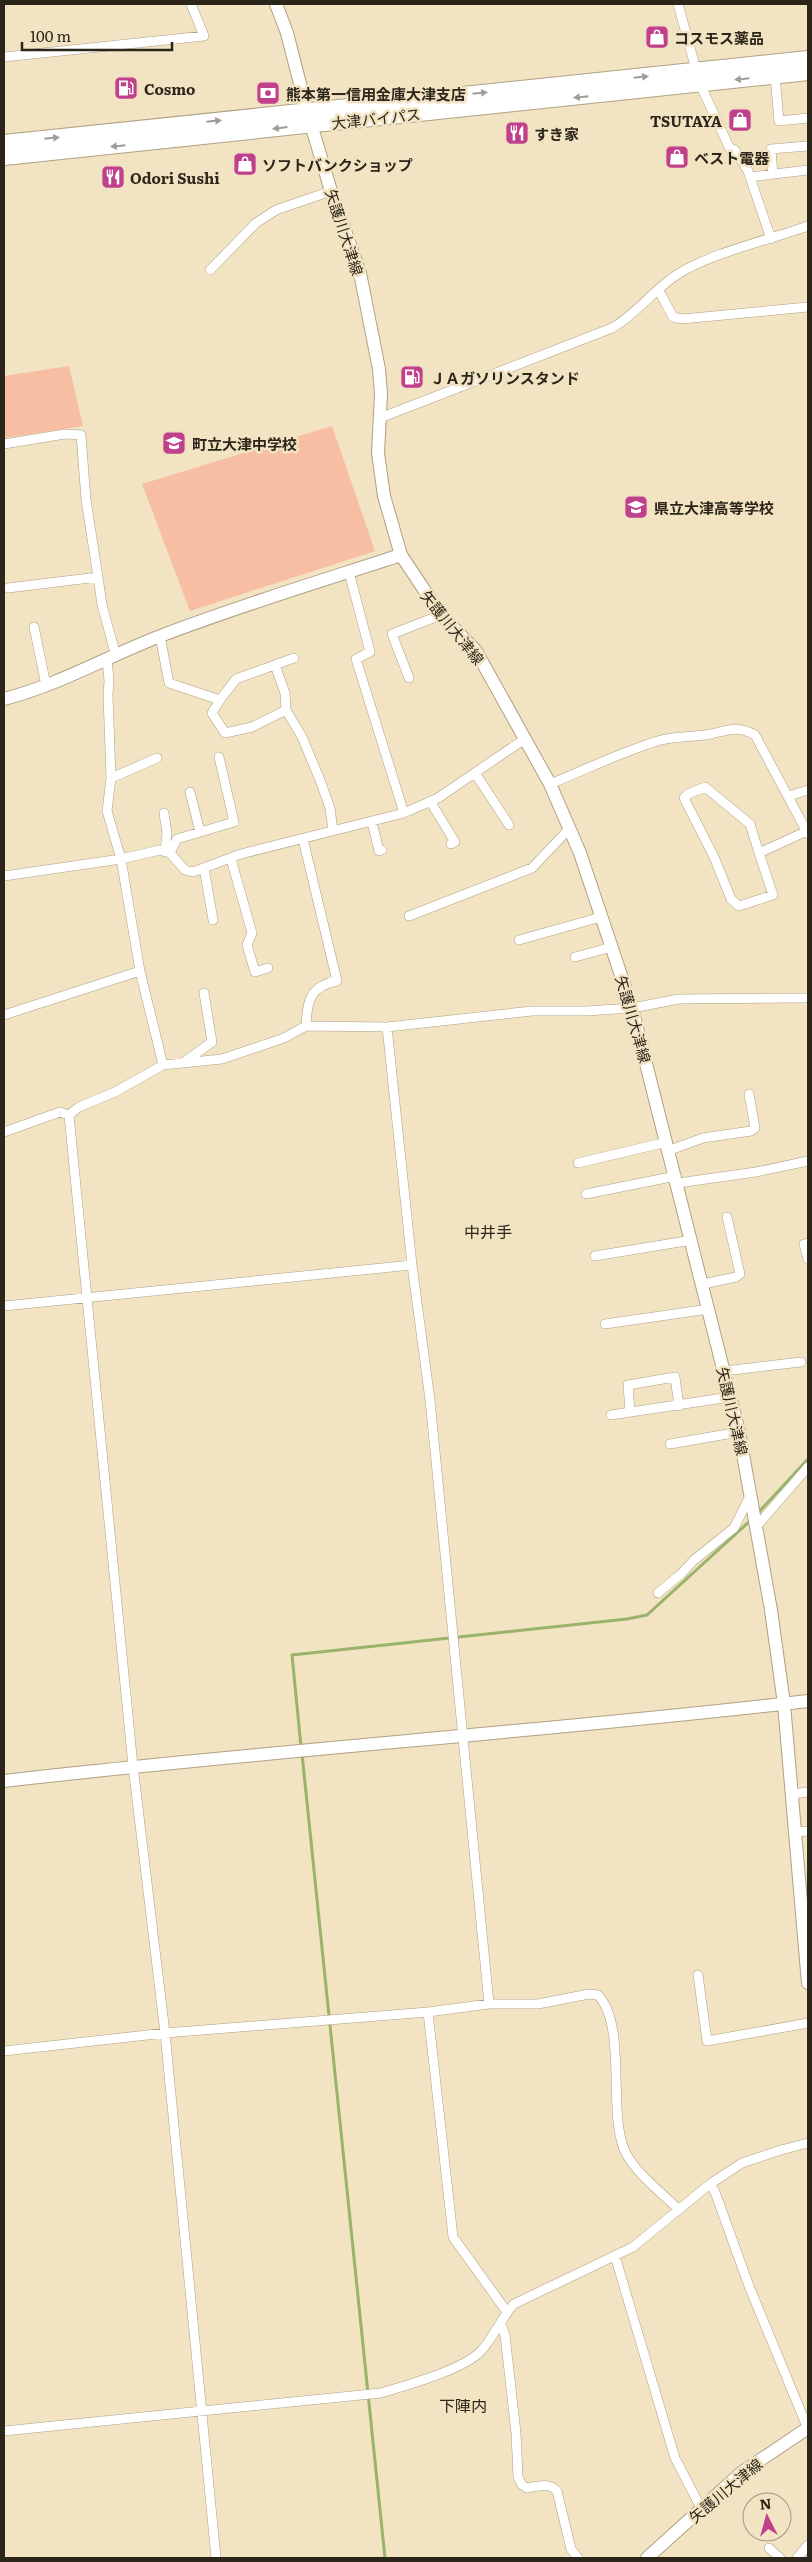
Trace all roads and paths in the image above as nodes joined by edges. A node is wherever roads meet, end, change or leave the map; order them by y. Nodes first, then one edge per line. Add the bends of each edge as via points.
1 (191, 4) edge
2 (276, 4) edge
3 (678, 4) edge
4 (4, 57) edge
5 (808, 59) edge
6 (808, 72) edge
7 (775, 76) junction
8 (699, 77) junction
9 (310, 118) junction
10 (808, 118) edge
11 (4, 143) edge
12 (808, 146) edge
13 (4, 157) edge
14 (808, 170) edge
15 (773, 174) junction
16 (750, 177) junction
17 (331, 192) junction
18 (808, 226) edge
19 (771, 239) junction
20 (210, 270) dead end
21 (659, 290) junction
22 (808, 307) edge
23 (380, 418) junction
24 (4, 444) edge
25 (402, 556) junction
26 (349, 572) junction
27 (98, 577) junction
28 (8, 588) dead end
29 (441, 615) junction
30 (34, 627) dead end
31 (160, 636) junction
32 (111, 658) junction
33 (294, 658) dead end
34 (275, 664) junction
35 (409, 678) dead end
36 (46, 685) junction
37 (4, 699) edge
38 (220, 700) junction
39 (286, 710) junction
40 (526, 738) junction
41 (219, 757) dead end
42 (157, 758) dead end
43 (475, 773) junction
44 (111, 778) junction
45 (550, 784) junction
46 (808, 790) edge
47 (190, 792) dead end
48 (789, 796) junction
49 (430, 801) junction
50 (164, 813) dead end
51 (404, 813) junction
52 (372, 822) junction
53 (509, 825) dead end
54 (569, 829) junction
55 (333, 831) junction
56 (200, 832) junction
57 (808, 833) edge
58 (303, 839) junction
59 (451, 844) dead end
60 (382, 850) dead end
61 (168, 852) junction
62 (759, 853) junction
63 (121, 859) junction
64 (231, 859) junction
65 (204, 868) junction
66 (4, 876) edge
67 (409, 916) dead end
68 (601, 917) junction
69 (213, 920) dead end
70 (519, 940) dead end
71 (612, 947) junction
72 (575, 957) dead end
73 (268, 968) dead end
74 (140, 971) junction
75 (204, 993) dead end
76 (808, 998) edge
77 (632, 1008) junction
78 (4, 1015) edge
79 (306, 1026) junction
80 (386, 1027) junction
81 (183, 1063) junction
82 (163, 1065) junction
83 (749, 1094) dead end
84 (69, 1115) junction
85 (4, 1132) edge
86 (669, 1146) junction
87 (578, 1163) dead end
88 (807, 1164) edge
89 (677, 1179) junction
90 (586, 1194) dead end
91 (727, 1217) dead end
92 (692, 1240) junction
93 (808, 1243) edge
94 (595, 1256) dead end
95 (808, 1259) edge
96 (412, 1265) junction
97 (703, 1284) junction
98 (87, 1298) junction
99 (4, 1306) edge
100 (709, 1309) junction
101 (605, 1324) dead end
102 (801, 1362) dead end
103 (724, 1372) junction
104 (730, 1397) junction
105 (679, 1406) junction
106 (630, 1412) junction
107 (611, 1415) dead end
108 (739, 1432) junction
109 (670, 1444) dead end
110 (808, 1467) edge
111 (750, 1496) junction
112 (756, 1527) junction
113 (658, 1593) dead end
114 (808, 1701) edge
115 (784, 1704) junction
116 (462, 1737) junction
117 (133, 1766) junction
118 (4, 1781) edge
119 (808, 1792) edge
120 (792, 1794) junction
121 (802, 1832) edge
122 (805, 1898) edge
123 (698, 1974) dead end
124 (808, 1983) edge
125 (489, 2004) junction
126 (428, 2012) junction
127 (808, 2023) edge
128 (165, 2033) junction
129 (4, 2051) edge
130 (808, 2143) edge
131 (710, 2184) junction
132 (678, 2209) junction
133 (615, 2256) junction
134 (507, 2312) junction
135 (501, 2325) junction
136 (201, 2412) junction
137 (808, 2428) edge
138 (4, 2431) edge
139 (701, 2508) junction
140 (808, 2545) edge
141 (769, 2548) dead end
142 (216, 2558) edge
143 (578, 2558) edge
144 (647, 2558) edge
145 (780, 2558) edge
146 (797, 2558) edge

1 - 4 street via 204,36
2 - 9 main road, 矢護川大津線
3 - 8 street
5 - 8 highway, 大津バイパス
6 - 7 highway, 大津バイパス
7 -> 8 highway, 大津バイパス
7 - 10 street via 779,121
8 - 9 highway, 大津バイパス
8 - 16 street via 730,149 735,150
11 -> 9 highway, 大津バイパス
9 -> 13 highway, 大津バイパス
9 - 17 main road, 矢護川大津線
12 - 15 street via 771,149
14 - 15 street
15 - 16 street
16 - 19 street
17 - 20 street via 276,210 262,219
17 - 23 main road, 矢護川大津線 via 363,290 379,369
18 - 19 street
19 - 21 street via 700,263 676,275
21 - 22 street via 673,317 682,319
21 - 23 street via 626,320 612,328
23 - 25 main road, 矢護川大津線 via 378,453 384,496
24 - 27 street via 65,434 81,435 86,500
25 - 26 main road
25 - 29 main road, 矢護川大津線
26 - 31 main road
26 - 51 street via 370,652 356,659
27 - 28 street
27 - 32 street
29 - 35 street via 392,634
29 - 40 main road, 矢護川大津線 via 476,651
30 - 36 street
31 - 32 main road
31 - 38 street via 169,683
32 - 36 main road
32 - 44 street via 108,695
33 - 34 street
34 - 38 street via 236,679
34 - 39 street via 286,693
36 - 37 main road
38 - 39 street via 212,713 225,733 252,727
39 - 55 street via 302,737 320,780 330,808
40 - 43 street
40 - 45 main road, 矢護川大津線
41 - 56 street via 234,822
42 - 44 street
43 - 49 street
43 - 53 street
44 - 63 street via 107,811
45 - 48 street via 663,740 734,728 755,735
45 - 54 main road, 矢護川大津線
46 - 48 street
47 - 56 street
48 - 57 street
49 - 51 street
49 - 59 street via 455,842
50 - 61 street
51 - 52 street
52 - 55 street
52 - 60 street via 379,851
54 - 67 street via 532,868
54 - 68 main road, 矢護川大津線
55 - 58 street
56 - 61 street via 177,839
57 - 62 street
58 - 64 street
58 - 79 street via 336,981 323,984 311,996
61 - 63 street via 160,850
61 - 65 street via 185,870 193,872
62 - 62 street via 773,895 739,906 731,899 684,798 705,787 750,824
63 - 66 street
63 - 74 street
64 - 65 street
64 - 73 street via 252,932 247,945 255,972
65 - 69 street
68 - 70 street
68 - 71 main road, 矢護川大津線
71 - 72 street
71 - 77 main road, 矢護川大津線
74 - 78 street
74 - 82 street
75 - 81 street via 212,1042
76 - 77 street via 679,999
77 - 80 street via 532,1011
77 - 86 main road, 矢護川大津線
79 - 80 street
79 - 81 street via 284,1038 222,1059
80 - 96 street
81 - 82 street
82 - 84 street
83 - 86 street via 755,1128 751,1131
84 - 85 street via 60,1112
84 - 98 street
86 - 87 street
86 - 89 main road, 矢護川大津線
88 - 89 street
89 - 90 street
89 - 92 main road, 矢護川大津線
91 - 97 street via 740,1274 736,1278
92 - 94 street
92 - 97 main road, 矢護川大津線
93 - 95 street via 804,1244
96 - 98 street
96 - 116 street via 430,1400
97 - 100 main road, 矢護川大津線
98 - 99 street
98 - 117 street
100 - 101 street
100 - 103 main road, 矢護川大津線
102 - 103 street
103 - 104 main road, 矢護川大津線
104 - 105 street
104 - 108 main road, 矢護川大津線
105 - 106 street
105 - 106 street via 675,1377 628,1385
106 - 107 street
108 - 109 street
108 - 111 main road, 矢護川大津線
110 - 112 street
111 - 112 main road, 矢護川大津線
111 - 113 street via 734,1528
112 - 115 main road, 矢護川大津線
114 - 115 main road
115 - 116 main road
115 - 120 main road, 矢護川大津線
116 - 117 main road
116 - 125 street
117 - 118 main road
117 - 128 street
119 - 120 street
120 - 121 main road, 矢護川大津線
121 - 122 main road, 矢護川大津線
122 - 124 main road, 矢護川大津線
123 - 127 street via 707,2041
125 - 126 street
125 - 132 street via 538,2004 589,1994 598,1995 605,2002 615,2044 619,2132 624,2150
126 - 128 street
126 - 134 street via 453,2237
128 - 129 street
128 - 136 street
130 - 131 street via 742,2163
131 - 132 street
131 - 137 street
132 - 133 street via 632,2247
133 - 134 street via 514,2304
133 - 139 street via 675,2458
134 - 135 street
135 - 136 street via 473,2358 381,2393
135 - 143 street via 516,2433 518,2477 527,2488 546,2485 557,2491 571,2549
136 - 138 street
136 - 142 street
137 - 139 main road, 矢護川大津線 via 741,2473
139 - 144 main road, 矢護川大津線
140 - 146 street
141 - 145 street

